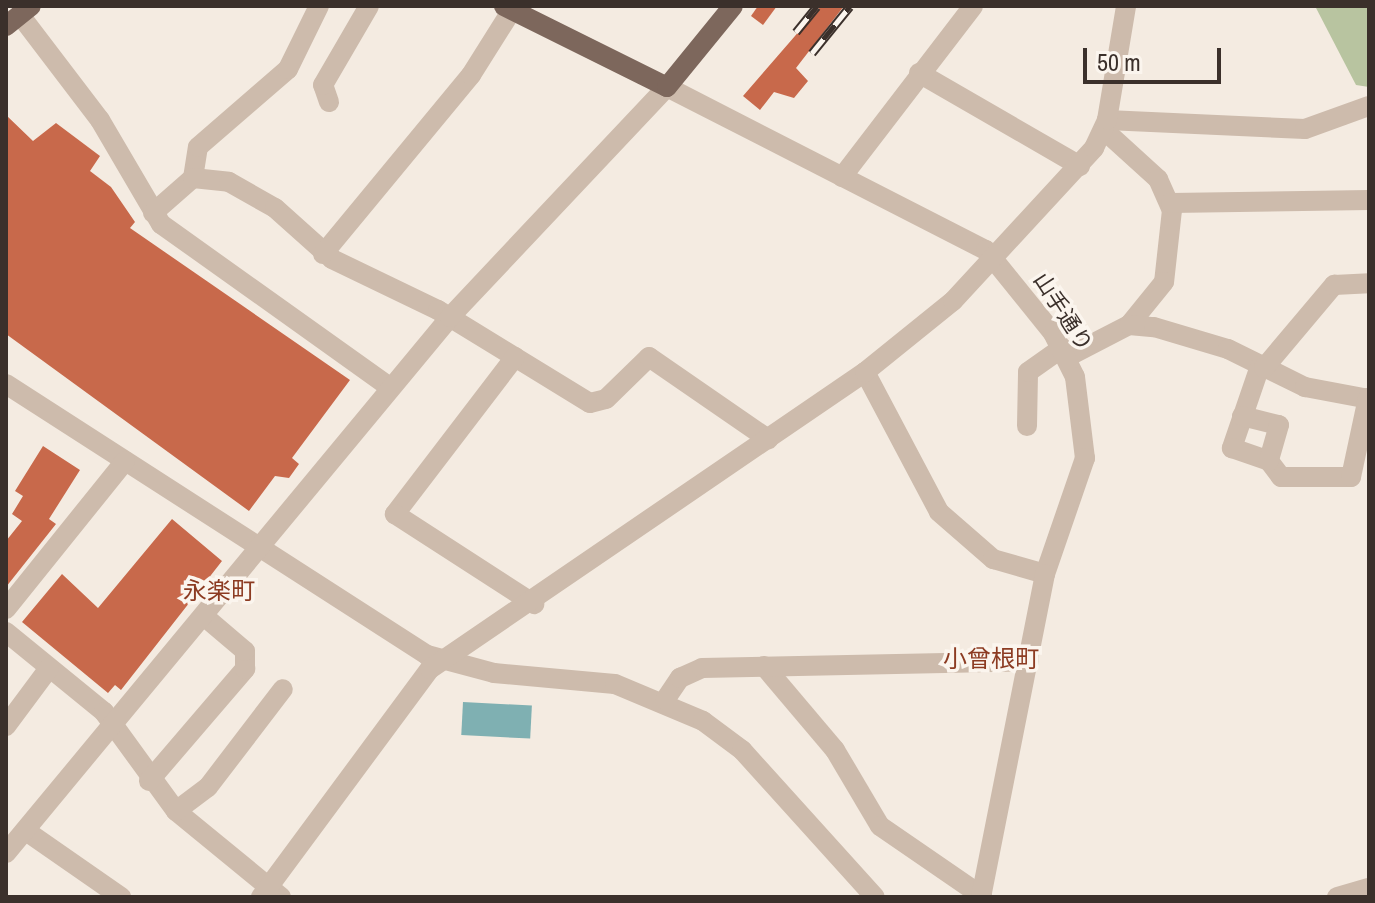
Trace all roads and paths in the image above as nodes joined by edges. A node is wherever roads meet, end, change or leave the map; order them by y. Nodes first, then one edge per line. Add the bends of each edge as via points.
1 (319, 6) edge
2 (369, 6) edge
3 (733, 6) edge
4 (973, 6) edge
5 (1126, 6) edge
6 (508, 8) edge
7 (24, 12) edge
8 (919, 73) junction
9 (667, 87) junction
10 (329, 102) dead end
11 (1369, 106) edge
12 (1106, 125) junction
13 (1080, 166) junction
14 (842, 177) junction
15 (193, 178) junction
16 (1369, 200) edge
17 (1171, 203) junction
18 (153, 213) junction
19 (323, 254) junction
20 (995, 257) junction
21 (1369, 283) edge
22 (450, 317) junction
23 (1129, 325) junction
24 (1064, 353) junction
25 (515, 357) junction
26 (1262, 367) junction
27 (865, 372) junction
28 (6, 384) edge
29 (391, 388) junction
30 (1368, 398) edge
31 (1242, 416) junction
32 (1027, 426) dead end
33 (768, 439) junction
34 (125, 461) junction
35 (1269, 461) junction
36 (259, 550) junction
37 (1045, 574) junction
38 (534, 604) junction
39 (6, 609) edge
40 (205, 617) junction
41 (6, 632) edge
42 (1029, 661) junction
43 (443, 662) junction
44 (764, 666) junction
45 (49, 668) junction
46 (283, 689) dead end
47 (665, 700) junction
48 (6, 726) edge
49 (114, 727) junction
50 (149, 781) junction
51 (176, 811) junction
52 (26, 831) junction
53 (6, 853) edge
54 (1369, 888) edge
55 (270, 893) edge
56 (982, 896) edge
57 (121, 897) edge
58 (875, 897) edge
59 (1337, 897) edge

1 - 15 street via 288,69 198,147
2 - 10 street via 323,85
3 - 9 main road
4 - 8 street
5 - 12 street
6 - 9 main road
6 - 19 street via 471,75
7 - 18 street via 100,120
8 - 13 street
8 - 14 street
9 - 14 street, 山手通り
9 - 22 street
11 - 12 street via 1305,129
12 - 13 street
12 - 17 street via 1139,157
13 - 20 street
14 - 20 street, 山手通り
15 - 18 street
15 - 19 street via 218,179 263,201
16 - 17 street
17 - 23 street via 1164,282
18 - 29 street via 207,260
19 - 22 street
20 - 24 street, 山手通り
20 - 27 street via 940,314
21 - 26 street via 1334,285
22 - 25 street
22 - 29 street
23 - 24 street
23 - 26 street via 1192,337
24 - 32 street via 1028,372
24 - 37 street, 山手通り via 1085,416 1085,458
25 - 33 street via 594,403 654,358
25 - 38 street via 395,514
26 - 30 street via 1305,387
26 - 31 street
27 - 33 street
27 - 37 street via 939,512 993,559
28 - 34 street
29 - 36 street
30 - 35 street via 1351,477 1281,477
31 - 35 street via 1232,448
31 - 35 street via 1279,425
33 - 38 street
34 - 36 street
34 - 39 street
36 - 40 street
36 - 43 street
37 - 42 street, 山手通り
38 - 43 street
40 - 49 street
40 - 50 street via 245,651 245,669
41 - 45 street
42 - 44 street
42 - 56 street, 山手通り
43 - 47 street via 606,682
43 - 55 street via 420,682
44 - 47 street via 693,670
44 - 56 street via 835,750 880,826
45 - 48 street
45 - 49 street
46 - 51 street via 208,787
47 - 58 street via 742,750
49 - 50 street
49 - 52 street
50 - 51 street
51 - 55 street
52 - 53 street
52 - 57 street
54 - 59 street

